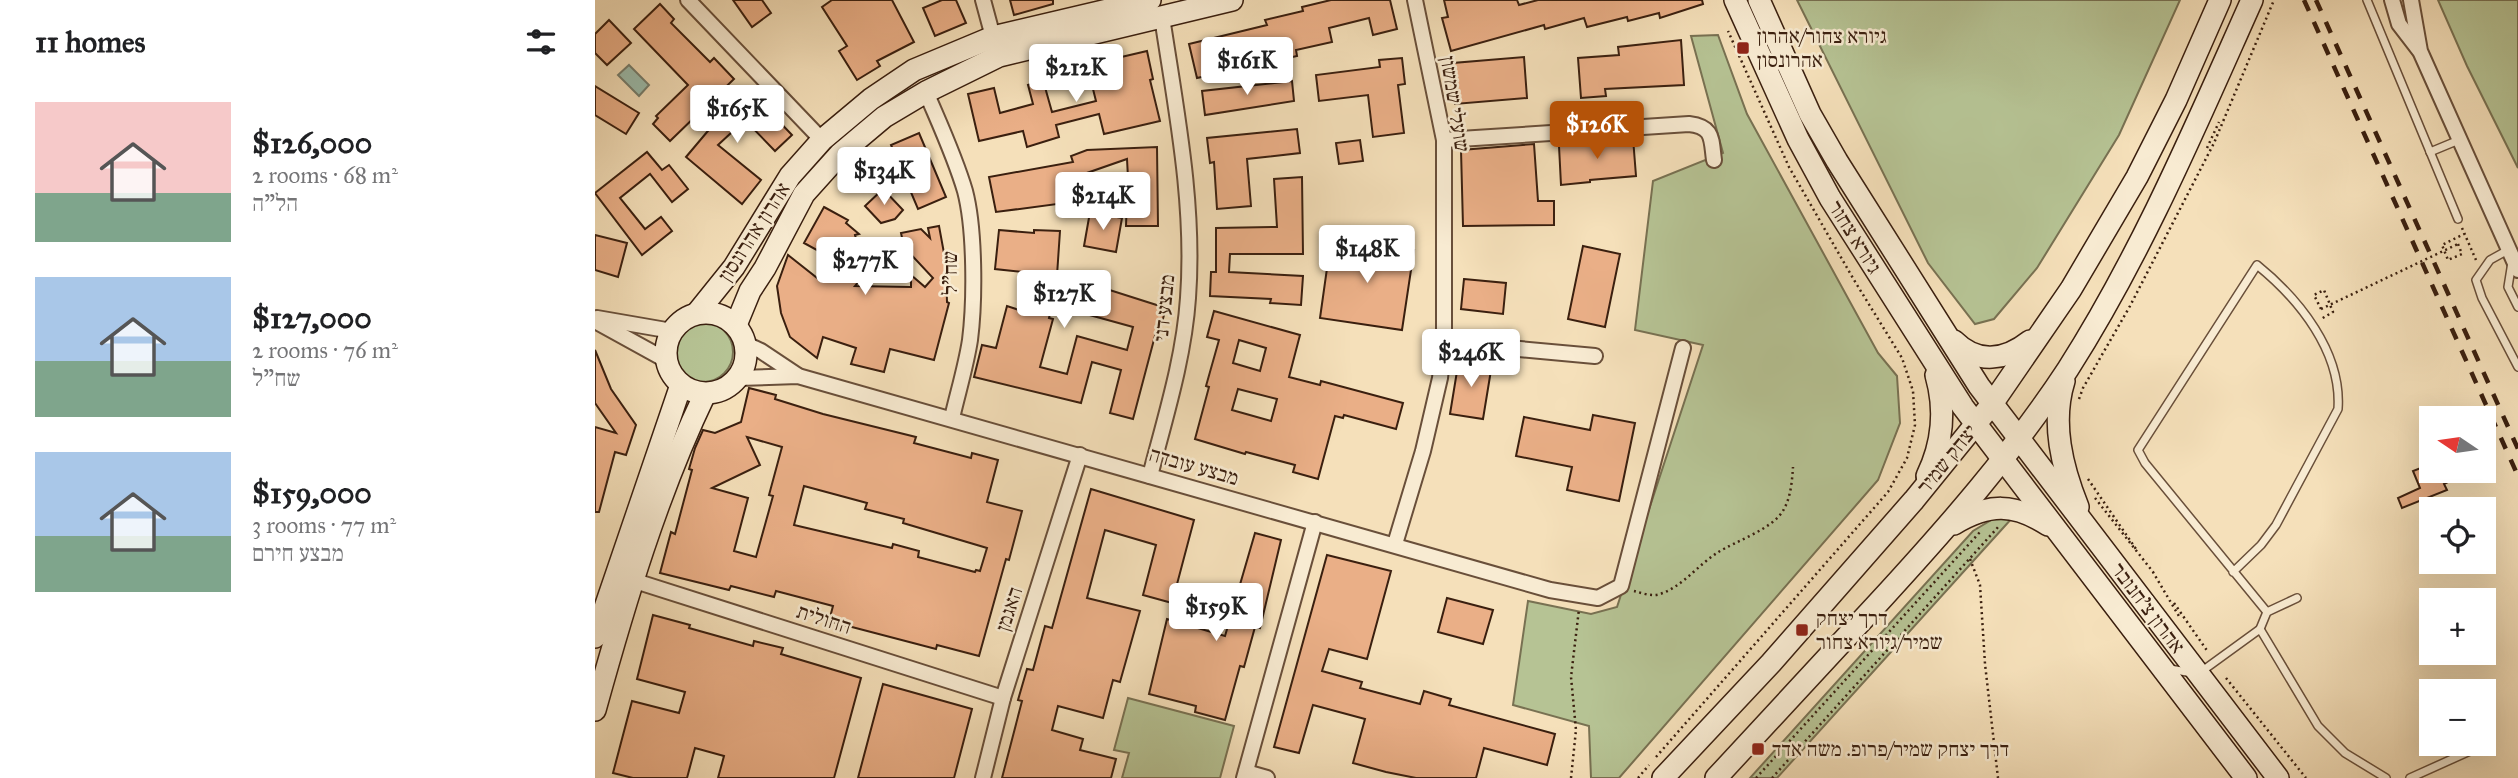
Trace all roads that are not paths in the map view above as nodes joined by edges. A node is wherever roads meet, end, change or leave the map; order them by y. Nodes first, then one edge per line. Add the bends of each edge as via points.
1 (688, 0) edge
2 (983, 0) edge
3 (1232, 0) edge
4 (1415, 0) edge
5 (1735, 0) edge
6 (1759, 0) edge
7 (2220, 0) edge
8 (2252, 0) edge
9 (2367, 0) edge
10 (2392, 0) edge
11 (2410, 0) edge
12 (1156, 8) edge
13 (993, 37) junction
14 (2420, 51) junction
15 (926, 92) junction
16 (1444, 139) junction
17 (823, 140) junction
18 (2459, 140) junction
19 (2430, 152) junction
20 (1714, 160) dead end
21 (2458, 219) road end
22 (2513, 259) edge
23 (2518, 307) edge
24 (697, 313) junction
25 (595, 319) edge
26 (2045, 327) junction
27 (672, 331) junction
28 (1944, 332) junction
29 (741, 335) junction
30 (1919, 338) junction
31 (1444, 342) junction
32 (1683, 348) dead end
33 (1595, 356) dead end
34 (666, 360) junction
35 (2518, 368) edge
36 (2067, 370) junction
37 (798, 376) junction
38 (738, 378) junction
39 (681, 385) junction
40 (705, 394) junction
41 (1992, 404) junction
42 (952, 418) junction
43 (1976, 425) junction
44 (2018, 439) junction
45 (1080, 455) junction
46 (2002, 459) junction
47 (1150, 476) junction
48 (1914, 500) junction
49 (1315, 522) junction
50 (1944, 531) junction
51 (2089, 531) junction
52 (2059, 533) junction
53 (1395, 544) junction
54 (2233, 572) junction
55 (632, 580) junction
56 (2297, 598) dead end
57 (2267, 612) junction
58 (2260, 629) junction
59 (595, 637) edge
60 (2160, 665) junction
61 (2208, 666) junction
62 (1003, 698) junction
63 (595, 710) edge
64 (2458, 756) edge
65 (2284, 773) edge
66 (1245, 775) edge
67 (983, 778) edge
68 (1267, 778) edge
69 (1664, 778) edge
70 (1716, 778) edge
71 (2246, 778) edge
72 (2386, 778) edge
73 (2410, 778) edge

1 - 17 street
2 - 13 street
3 - 12 street, אהרון אהרונסון
4 - 16 street, שועלי שמשון
5 - 30 street, גיורא צחור via 1830,198
6 - 28 street, גיורא צחור via 1810,114
7 - 26 street, יצחק שמיר via 2176,100 2110,224
8 - 36 street, יצחק שמיר via 2129,264
9 - 19 lane
10 - 14 street via 2399,24
11 - 14 street
12 - 13 street, אהרון אהרונסון
12 - 15 street, אהרון אהרונסון via 999,56
12 - 47 street, מבצע דני via 1178,120 1191,230 1188,301 1177,370
13 - 17 street, אהרון אהרונסון via 914,70
14 - 18 street
15 - 29 street, אהרון אהרונסון via 884,117 840,154 804,194 750,291
15 - 42 street, שח"ל via 956,164 970,222 970,339
16 - 20 street via 1702,125 1710,134
16 - 31 street, שועלי שמשון
17 - 24 street, אהרון אהרונסון via 790,176 734,267
18 - 19 lane
18 - 22 street
19 - 21 lane
22 - 23 lane via 2508,287
22 - 35 lane via 2490,260 2476,281
24 - 27 street
24 - 29 street via 718,314
25 - 27 street
25 - 34 street
26 - 28 street via 2020,349 1990,359 1971,354
26 - 41 street, יצחק שמיר
27 - 34 street
28 - 41 street, גיורא צחור
29 - 37 street, מבצע עובדה
29 - 38 street via 744,368
30 - 43 street, גיורא צחור
30 - 48 street via 1940,389 1942,427 1932,465
31 - 33 street
31 - 53 street, שועלי שמשון via 1440,378
32 - 53 street, מבצע עובדה via 1621,586 1598,598 1578,596
34 - 39 street
36 - 44 street, יצחק שמיר
36 - 51 street via 2058,411 2061,452
37 - 38 street, מבצע עובדה
37 - 42 street, מבצע עובדה
38 - 40 street via 729,387
39 - 40 street
39 - 59 street
40 - 55 street
41 - 43 street, יצחק שמיר
41 - 44 street, גיורא צחור
42 - 45 street, מבצע עובדה
43 - 46 street, גיורא צחור
43 - 48 street, יצחק שמיר
44 - 46 street, יצחק שמיר
44 - 51 street, אהרון צ'חנובר
45 - 47 street, מבצע עובדה
45 - 62 street, האגמן
46 - 50 street, יצחק שמיר
46 - 52 street, אהרון צ'חנובר
47 - 49 street, מבצע עובדה
48 - 69 street, יצחק שמיר
49 - 53 street, מבצע עובדה
49 - 66 street
50 - 52 street via 1983,510 2003,508 2024,512
50 - 70 street, יצחק שמיר
51 - 61 street, אהרון צ'חנובר
52 - 60 street, אהרון צ'חנובר
54 - 54 lane via 2276,525 2338,408 2340,390 2325,342 2257,265 2138,450
54 - 57 lane
55 - 62 street, החולית
55 - 63 street
56 - 57 lane
57 - 58 lane
58 - 61 lane
58 - 72 lane via 2318,726 2345,753
60 - 61 lane via 2185,673
60 - 71 street, אהרון צ'חנובר
61 - 65 street, אהרון צ'חנובר
62 - 67 street, האגמן
64 - 73 lane
66 - 68 street

